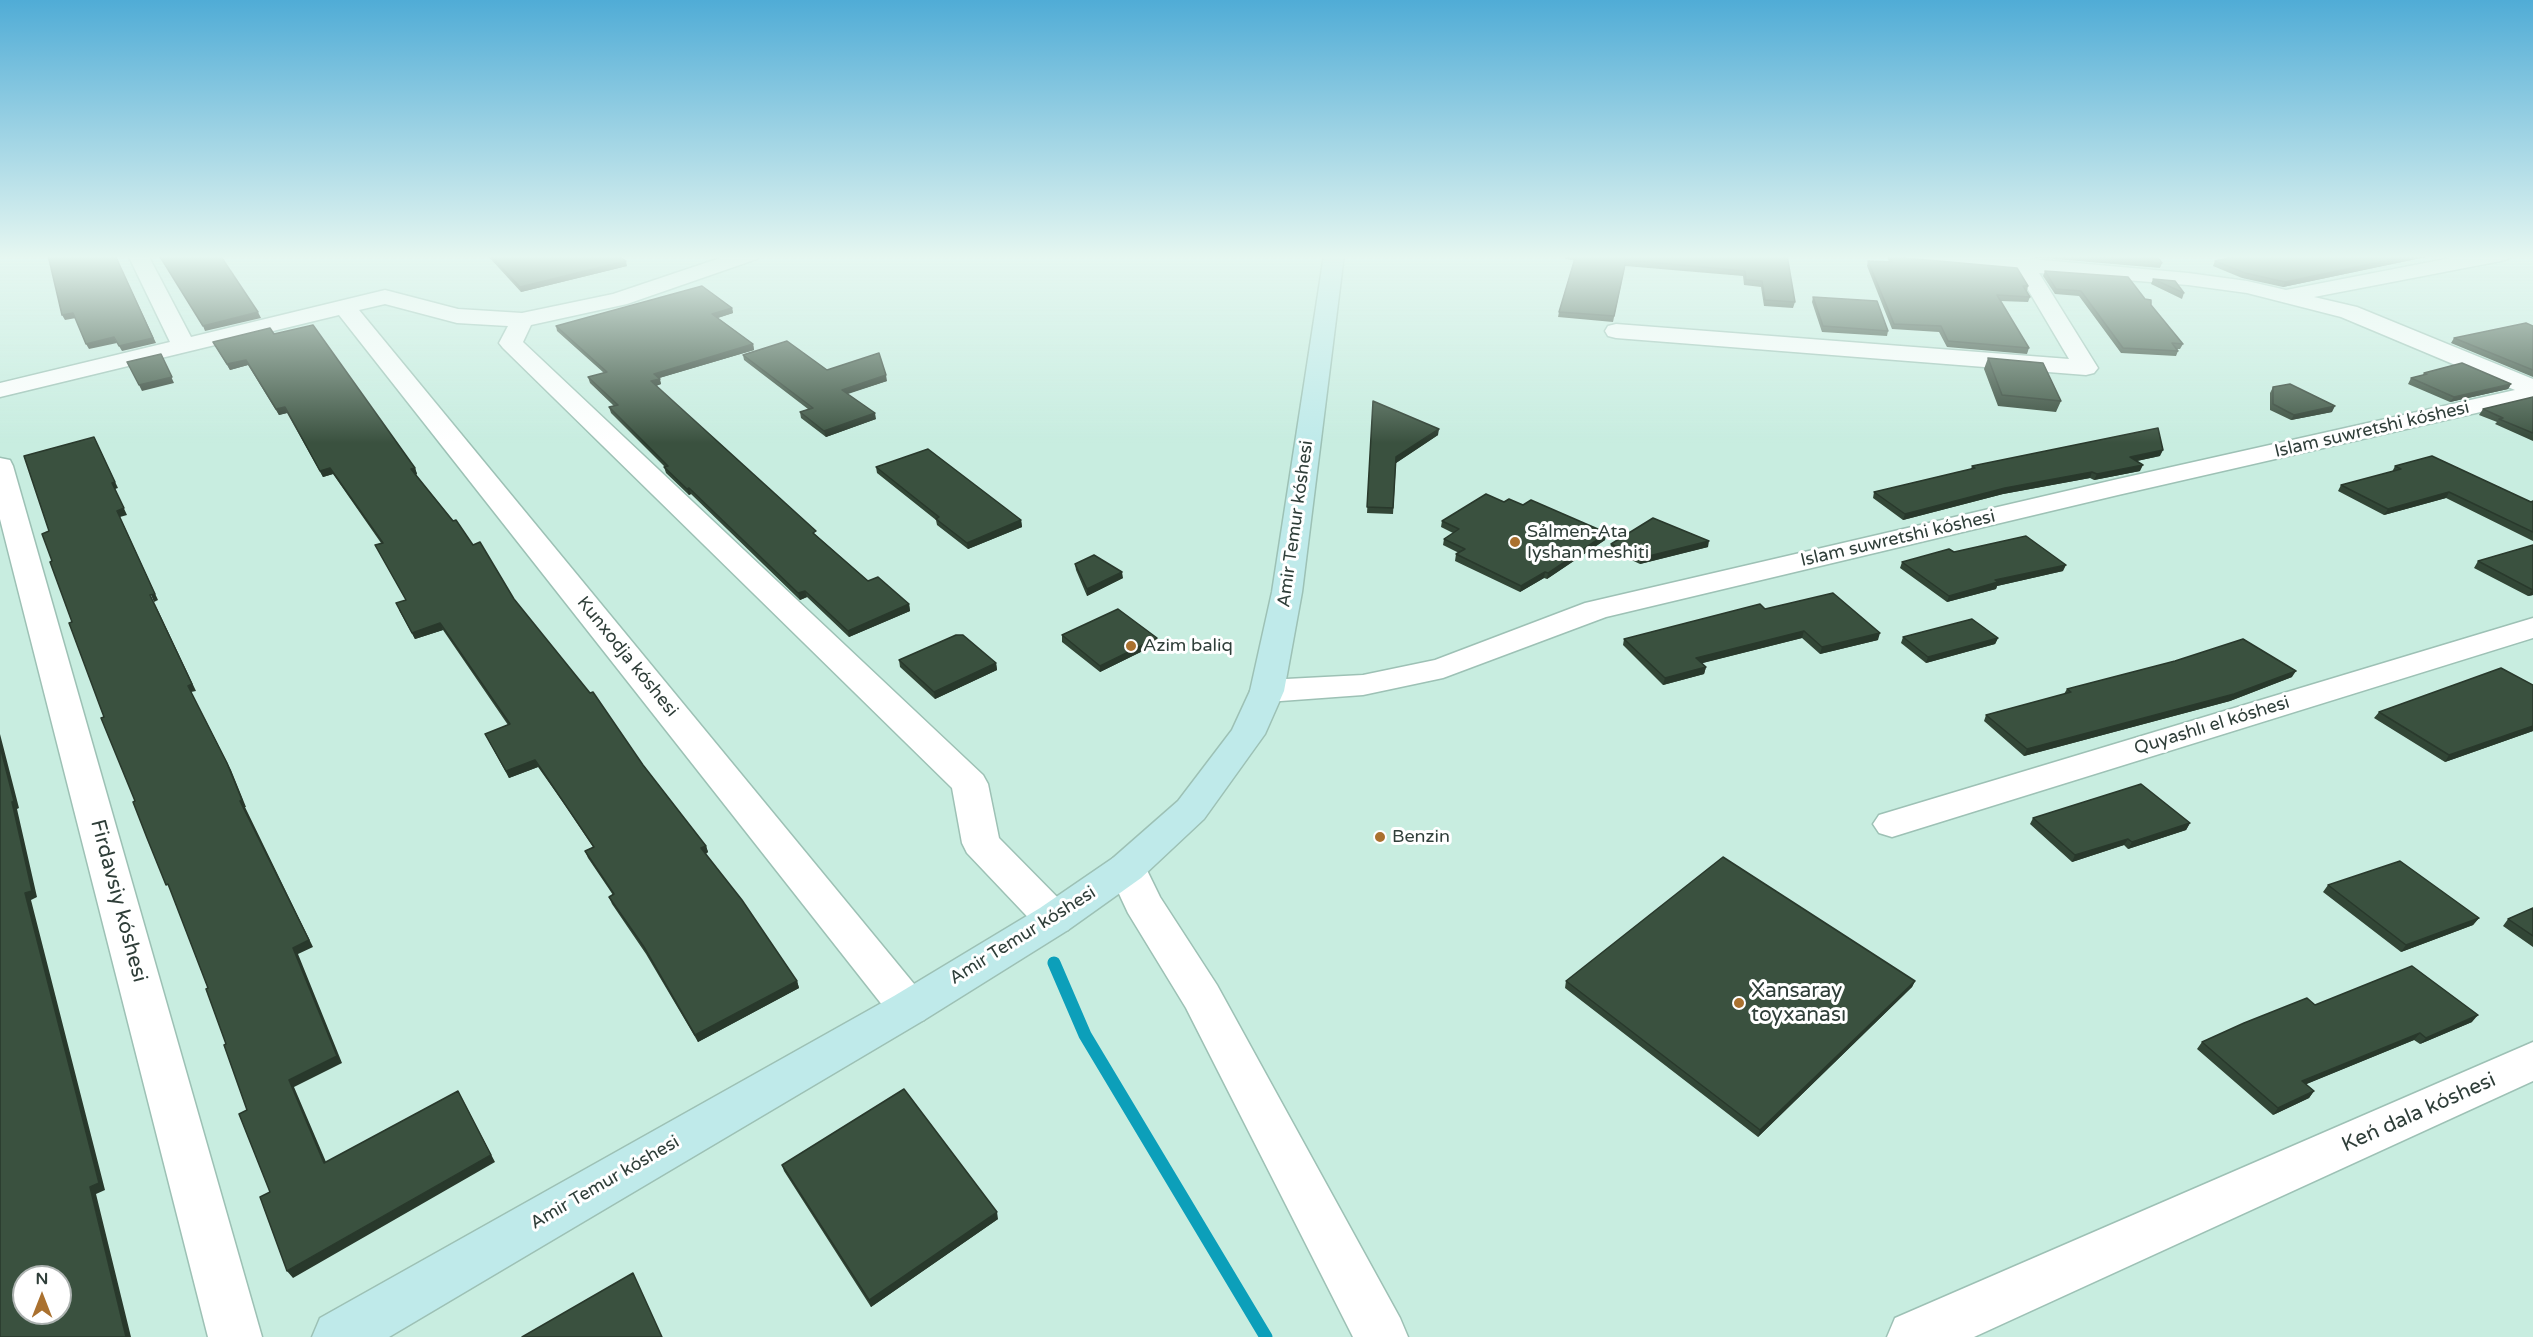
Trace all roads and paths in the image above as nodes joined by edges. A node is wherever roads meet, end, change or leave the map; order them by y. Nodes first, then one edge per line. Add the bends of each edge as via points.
1 (169, 317) edge
2 (301, 317) edge
3 (353, 317) edge
4 (480, 317) edge
5 (534, 317) edge
6 (1325, 317) edge
7 (2055, 317) edge
8 (2362, 317) edge
9 (522, 320) junction
10 (1616, 331) dead end
11 (183, 345) junction
12 (2533, 388) edge
13 (0, 390) edge
14 (2533, 393) edge
15 (0, 466) edge
16 (2533, 628) edge
17 (1267, 691) junction
18 (1892, 824) dead end
19 (1127, 868) junction
20 (1054, 919) junction
21 (909, 1008) junction
22 (2533, 1061) edge
23 (235, 1337) edge
24 (339, 1337) edge
25 (1381, 1337) edge
26 (1914, 1337) edge

1 - 11 street
2 - 11 street
3 - 21 street, Kunxodja kóshesi
4 - 9 street
5 - 9 street
6 - 17 street, Amir Temur kóshesi via 1287,592
7 - 10 street via 2086,368
8 - 12 street
9 - 20 street via 512,343 970,784 981,843
11 - 13 street
14 - 17 street, Islam suwretshi kóshesi via 1596,610 1443,668 1363,685
15 - 23 street, Firdavsiy kóshesi
16 - 18 street, Quyashlı el kóshesi
17 - 19 street, Amir Temur kóshesi via 1248,734 1191,810
19 - 20 street, Amir Temur kóshesi
19 - 25 street via 1142,902 1202,997
20 - 21 street, Amir Temur kóshesi
21 - 24 street, Amir Temur kóshesi
22 - 26 street, Keń dala kóshesi

